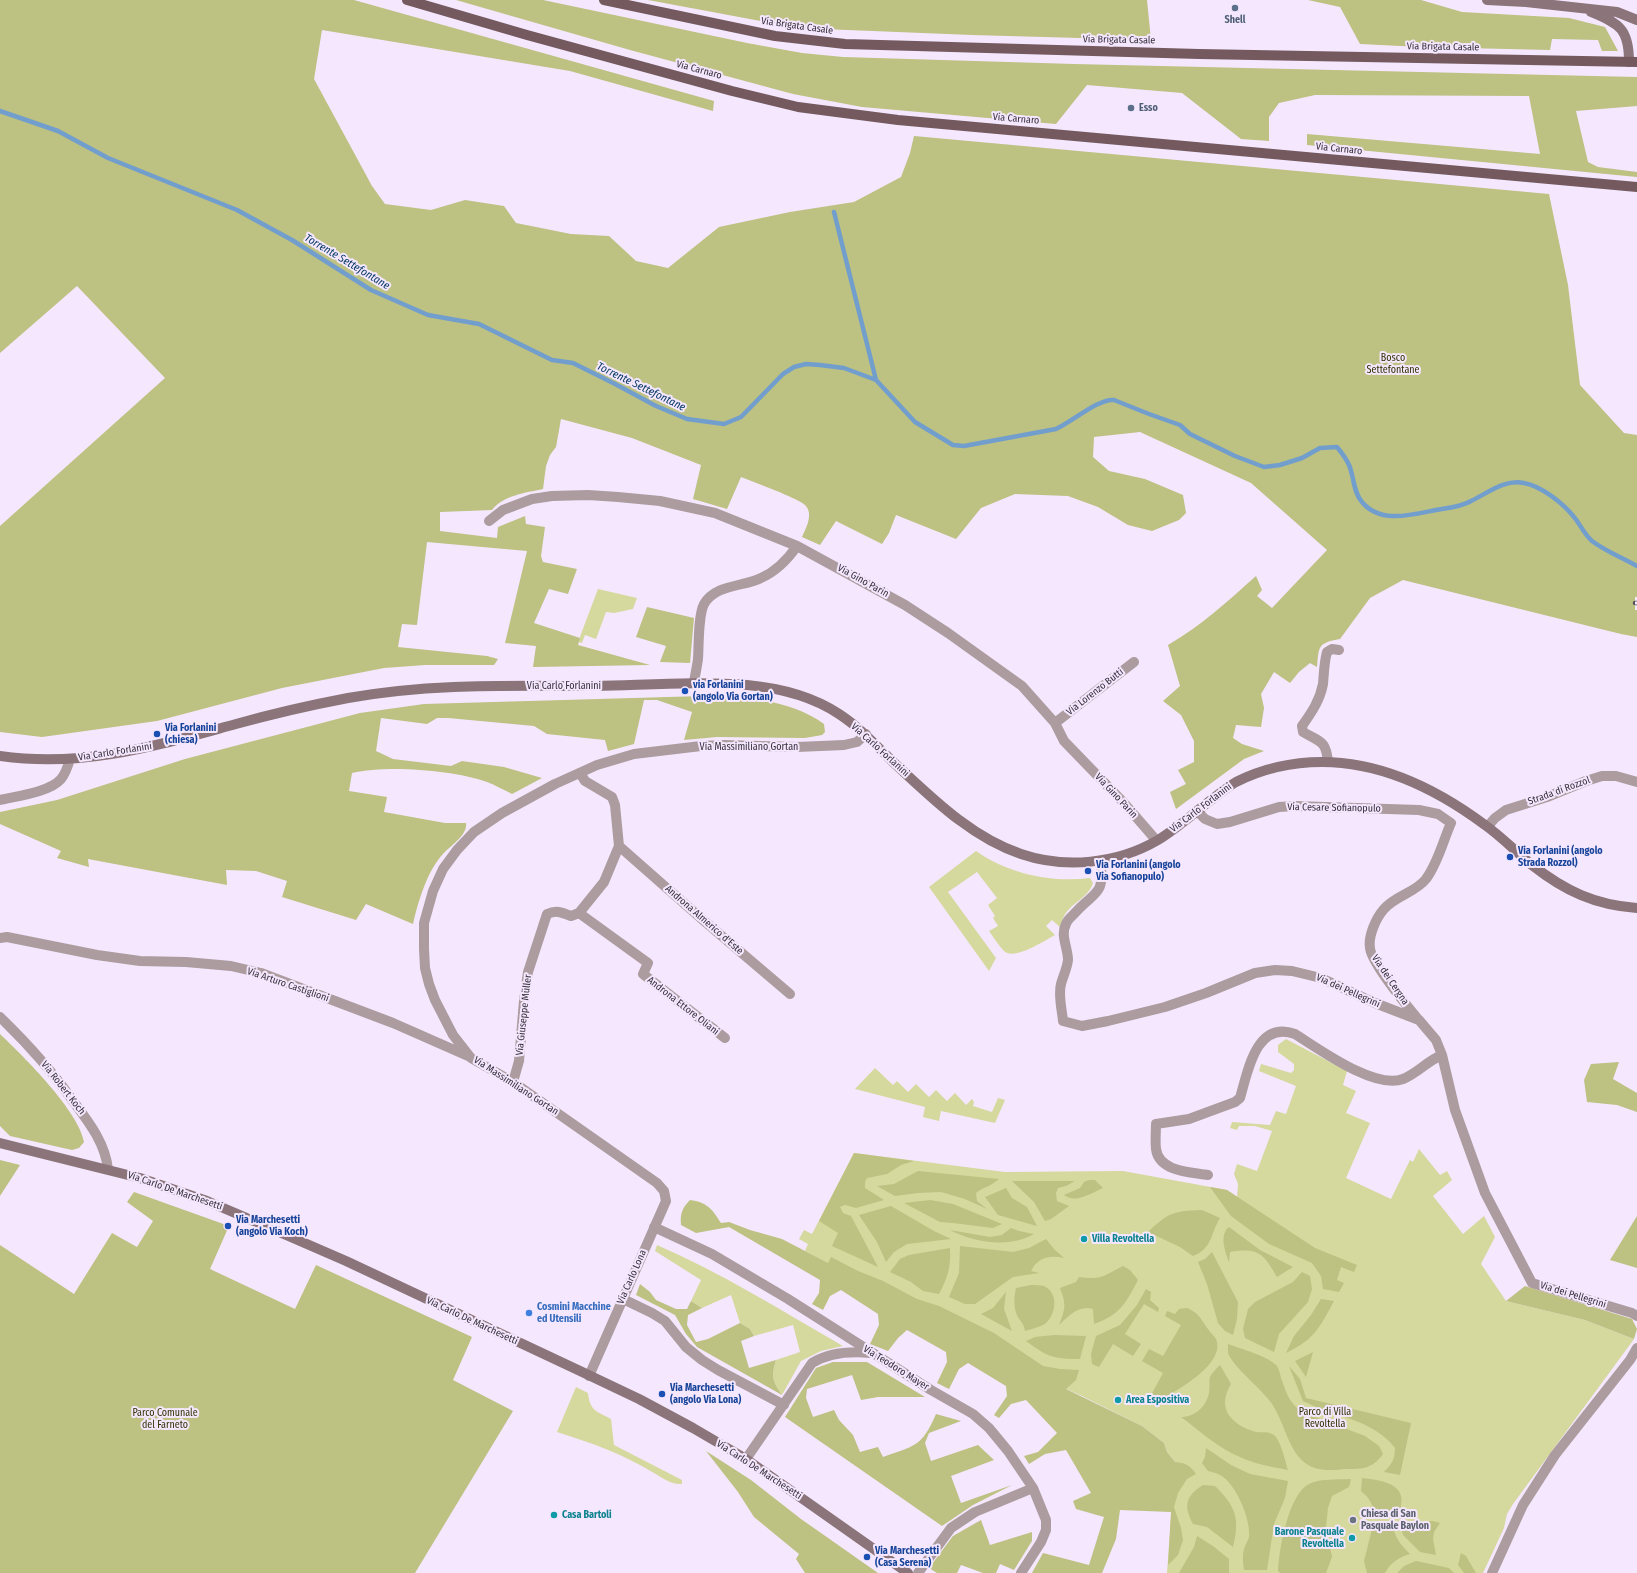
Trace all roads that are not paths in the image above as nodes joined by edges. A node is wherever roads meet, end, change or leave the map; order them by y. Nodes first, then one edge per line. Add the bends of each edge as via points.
1 (407, 0) edge
2 (604, 0) edge
3 (1487, 0) edge
4 (1580, 7) junction
5 (1637, 20) edge
6 (1633, 62) edge
7 (1637, 187) edge
8 (489, 521) dead end
9 (797, 546) junction
10 (1339, 650) dead end
11 (1134, 662) dead end
12 (694, 683) junction
13 (1055, 723) junction
14 (866, 734) junction
15 (0, 756) edge
16 (70, 759) junction
17 (1328, 762) junction
18 (580, 773) junction
19 (1637, 782) edge
20 (0, 800) edge
21 (1197, 810) junction
22 (1451, 823) joint
23 (1488, 826) junction
24 (1156, 840) junction
25 (619, 846) junction
26 (1100, 861) junction
27 (1637, 908) edge
28 (579, 913) junction
29 (0, 938) edge
30 (790, 994) dead end
31 (0, 1017) edge
32 (1419, 1020) junction
33 (725, 1038) dead end
34 (1442, 1055) junction
35 (471, 1058) junction
36 (513, 1082) junction
37 (0, 1142) edge
38 (108, 1170) junction
39 (1208, 1175) dead end
40 (666, 1201) joint
41 (654, 1227) junction
42 (623, 1299) junction
43 (1637, 1316) edge
44 (1637, 1348) edge
45 (873, 1354) junction
46 (589, 1376) junction
47 (784, 1405) junction
48 (746, 1459) junction
49 (1033, 1488) junction
50 (908, 1573) edge
51 (918, 1573) edge
52 (1021, 1573) edge
53 (1492, 1573) edge

1 - 7 main road, Via Carnaro via 682,78 820,111
2 - 6 main road, Via Brigata Casale via 775,36 846,44
3 - 4 main road
4 - 5 main road via 1617,12
4 - 6 main road via 1611,20 1622,30
8 - 9 street, Via Gino Parin via 503,510 532,499 588,495 618,497 660,501 715,513
9 - 12 street via 780,567 762,578 722,589 711,596 704,605
9 - 13 street, Via Gino Parin via 905,605 948,633 1022,686
10 - 17 street via 1332,649 1327,652 1323,683 1316,707 1302,726 1303,732 1324,744
11 - 13 street, Via Lorenzo Butti
12 - 14 main road, Via Carlo Forlanini via 744,684 783,690 840,714
12 - 16 main road, Via Carlo Forlanini via 468,686 390,691 242,722 121,754
13 - 24 street, Via Gino Parin via 1064,741
14 - 18 street, Via Massimiliano Gortan via 857,742 824,747 724,745 652,751 614,759
14 - 26 main road, Via Carlo Forlanini via 934,799 985,837 1003,847 1020,854 1062,863
15 - 16 main road, Via Carlo Forlanini
16 - 20 street via 61,780 52,786
17 - 21 main road, Via Carlo Forlanini via 1287,765 1259,772 1234,783
17 - 23 main road, Via Carlo Forlanini via 1363,766 1400,777 1434,792
18 - 25 street via 585,782 612,797
18 - 35 street, Via Massimiliano Gortan via 502,813 474,832 443,869 433,890 424,923 428,984 453,1035
19 - 23 street, Strada di Rozzol via 1616,776 1602,776 1506,810
21 - 22 street, Via Cesare Sofianopulo via 1205,820 1217,824 1279,807 1294,806 1419,810 1438,814
21 - 24 main road, Via Carlo Forlanini
22 - 32 street, Via dei Cergna via 1426,879 1413,891 1398,897 1384,909 1370,937 1370,949 1378,964
23 - 27 main road, Via Carlo Forlanini via 1533,865 1566,888 1610,906
24 - 26 main road, Via Carlo Forlanini via 1131,852
25 - 28 street via 604,882
25 - 30 street, Androna Almerico d'Este
26 - 32 street, Via dei Pellegrini via 1103,876 1101,885 1066,924 1063,936 1068,960 1060,985 1063,1021 1082,1026 1108,1022 1206,993 1255,973 1275,970 1321,978
28 - 33 street, Androna Ettore Oliani via 648,963 642,974
28 - 36 street, Via Giuseppe Müller via 571,916 554,911 547,914 528,972 519,1061
29 - 35 street, Via Arturo Castiglioni via 7,937 140,961 231,966 261,973 393,1023
31 - 38 street, Via Robert Koch via 56,1077 92,1127 107,1156
32 - 34 street, Via dei Pellegrini via 1436,1040
34 - 39 street via 1402,1080 1389,1081 1376,1079 1356,1070 1295,1034 1276,1031 1260,1043 1240,1098 1235,1102 1189,1119 1156,1124 1156,1150 1160,1159 1170,1168
34 - 43 street, Via dei Pellegrini via 1455,1110 1485,1193 1532,1283
35 - 36 street, Via Massimiliano Gortan
36 - 40 street, Via Massimiliano Gortan via 657,1183 664,1191
37 - 38 main road, Via Carlo De Marchesetti
38 - 46 main road, Via Carlo De Marchesetti via 147,1180 206,1201 270,1228
40 - 41 street, Via Carlo Lona
41 - 42 street, Via Carlo Lona
41 - 45 street, Via Teodoro Mayer via 712,1254
42 - 46 street, Via Carlo Lona
42 - 47 street via 665,1321 686,1347 708,1363
44 - 53 street via 1555,1455 1523,1505
45 - 47 street via 850,1351 821,1357 812,1363
45 - 49 street, Via Teodoro Mayer via 973,1414 989,1428 1008,1451
46 - 48 main road, Via Carlo De Marchesetti via 693,1428
47 - 48 street
48 - 50 main road, Via Carlo De Marchesetti
49 - 51 street via 975,1512 951,1528
49 - 52 street, Via Teodoro Mayer via 1046,1520 1046,1530

